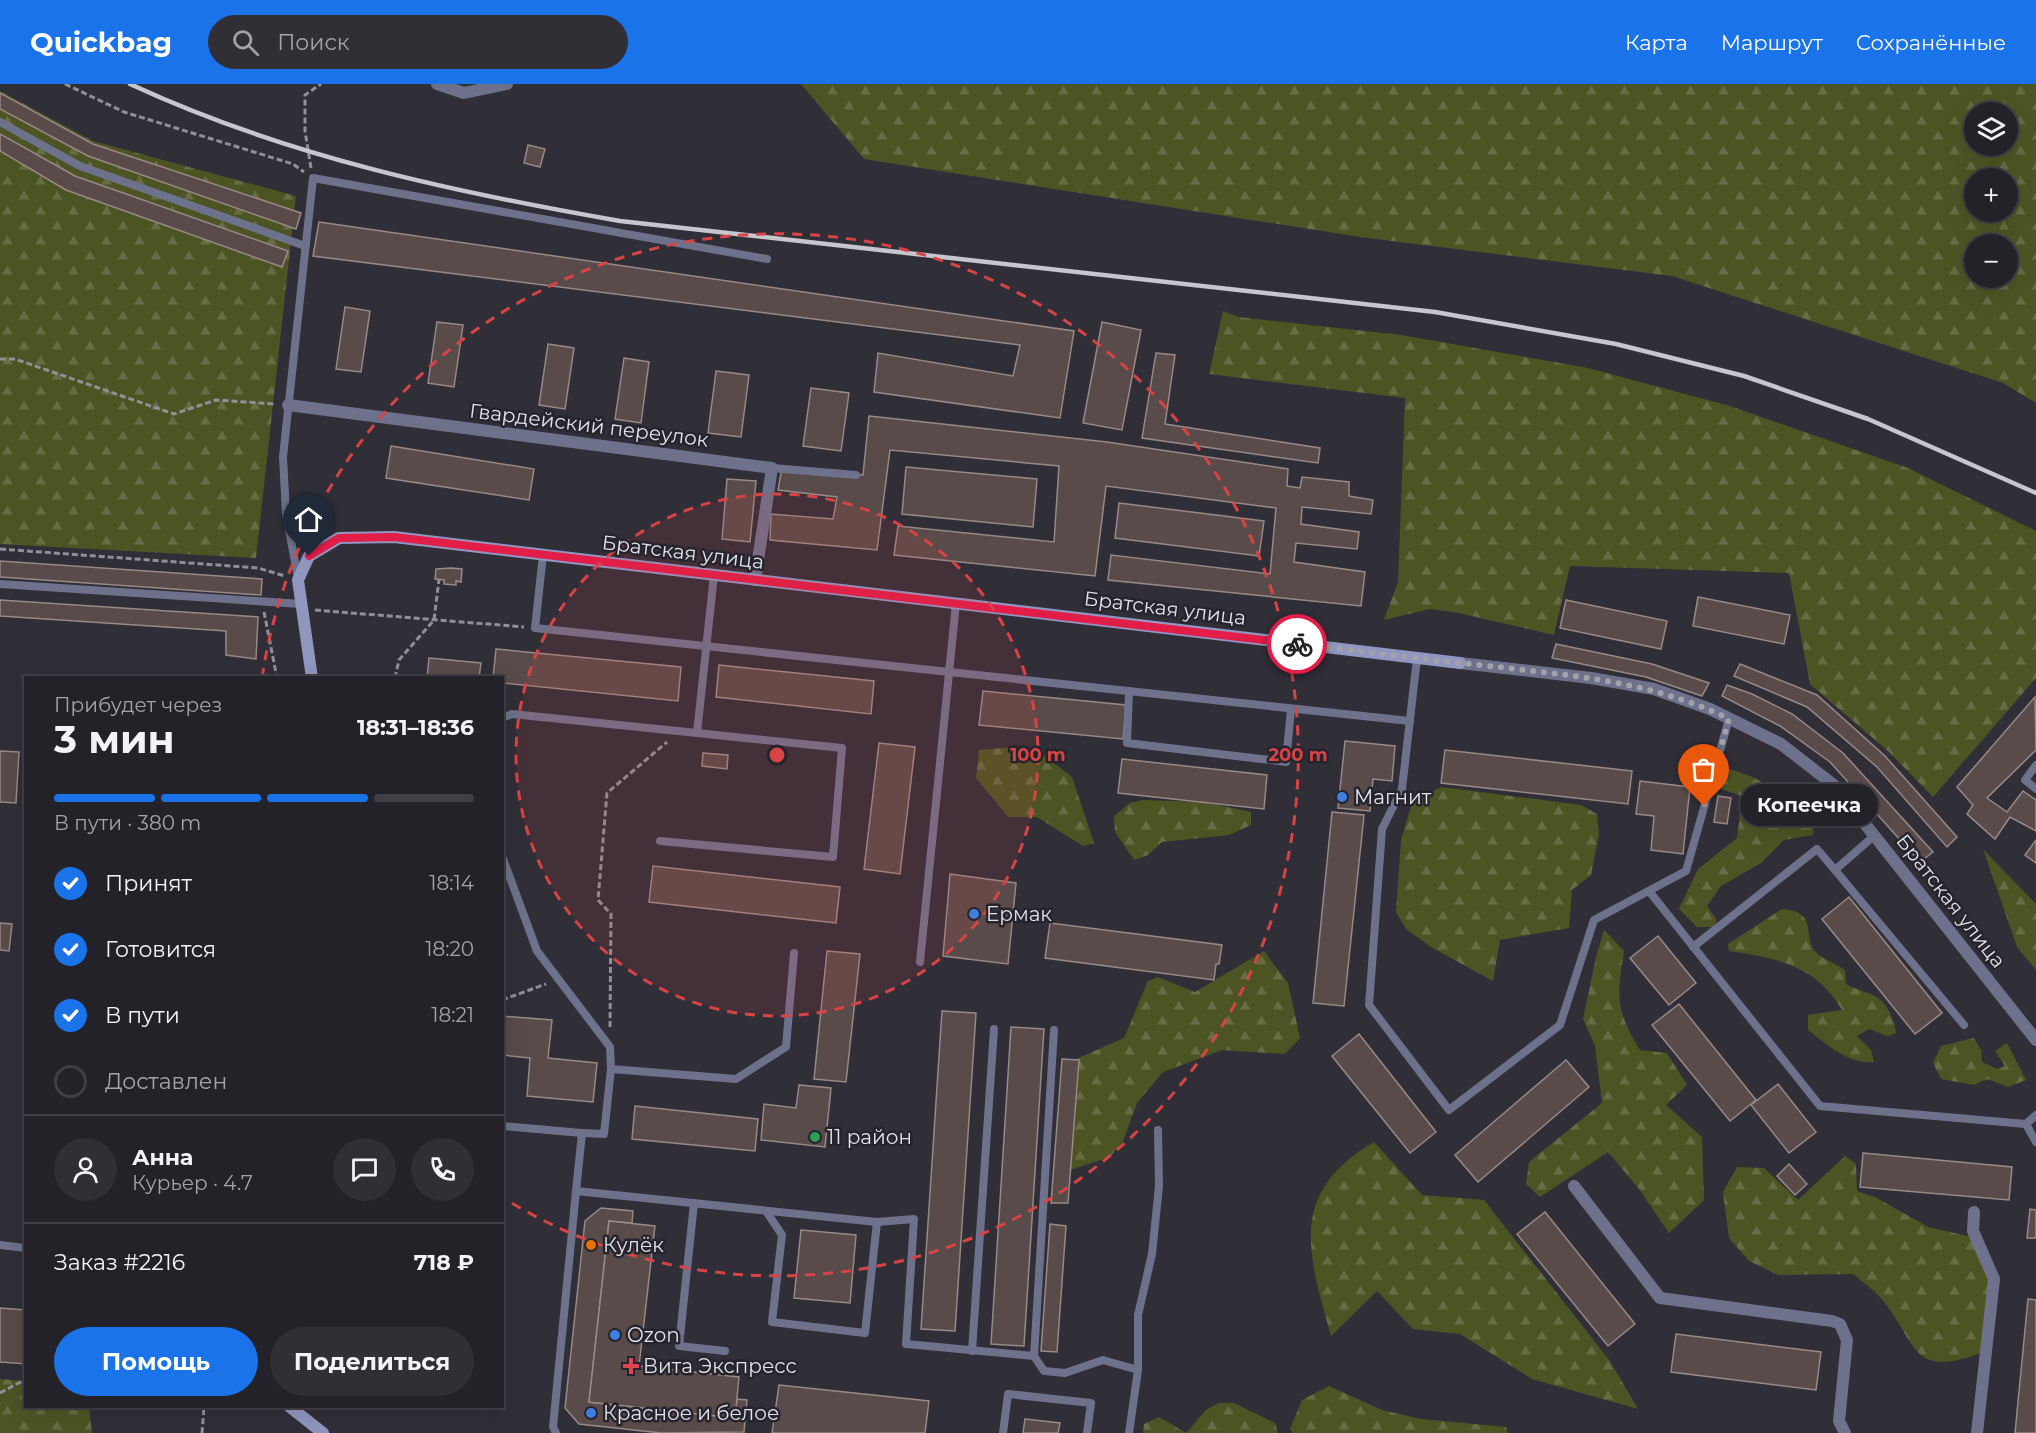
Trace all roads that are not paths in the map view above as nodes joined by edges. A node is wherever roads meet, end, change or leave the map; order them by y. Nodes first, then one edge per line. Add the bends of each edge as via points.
1 (437, 84) edge
2 (507, 84) edge
3 (0, 122) edge
4 (305, 246) junction
5 (767, 259) dead end
6 (288, 405) junction
7 (772, 468) junction
8 (856, 475) dead end
9 (543, 555) junction
10 (714, 575) junction
11 (298, 580) junction
12 (755, 580) junction
13 (0, 584) edge
14 (956, 603) junction
15 (302, 606) junction
16 (708, 646) junction
17 (1417, 658) junction
18 (949, 672) junction
19 (312, 676) edge
20 (1129, 692) junction
21 (1291, 709) junction
22 (504, 717) edge
23 (1729, 719) junction
24 (1410, 721) junction
25 (697, 733) junction
26 (2036, 765) edge
27 (2036, 789) edge
28 (1875, 835) junction
29 (660, 841) dead end
30 (504, 861) edge
31 (1835, 870) junction
32 (1649, 891) junction
33 (1693, 947) junction
34 (794, 953) dead end
35 (920, 962) dead end
36 (1964, 1025) dead end
37 (994, 1029) dead end
38 (1054, 1030) dead end
39 (2035, 1037) edge
40 (611, 1069) junction
41 (2036, 1115) edge
42 (2026, 1124) junction
43 (504, 1126) edge
44 (1158, 1130) dead end
45 (582, 1133) junction
46 (2036, 1142) edge
47 (1574, 1186) dead end
48 (576, 1191) junction
49 (694, 1203) junction
50 (766, 1210) junction
51 (1974, 1212) dead end
52 (877, 1222) junction
53 (0, 1245) edge
54 (24, 1248) edge
55 (725, 1351) dead end
56 (972, 1351) junction
57 (1034, 1356) junction
58 (1138, 1370) junction
59 (291, 1408) edge
60 (322, 1433) edge
61 (556, 1433) edge
62 (1003, 1433) edge
63 (1087, 1433) edge
64 (1129, 1433) edge
65 (1845, 1433) edge
66 (1977, 1433) edge

1 - 2 street via 464,93
3 - 4 lane via 80,166
4 - 5 lane via 313,178
4 - 6 lane
6 - 7 street, Гвардейский переулок
6 - 11 lane via 284,457 286,514
7 - 8 lane
7 - 12 street
9 - 10 street, Братская улица
9 - 11 street, Братская улица via 394,537 339,538 309,556
9 - 16 lane via 535,628
10 - 12 street, Братская улица
10 - 16 lane
11 - 15 street
12 - 14 street, Братская улица
13 - 15 lane
14 - 17 street, Братская улица
14 - 18 lane
15 - 19 street
16 - 18 lane
16 - 25 lane
17 - 23 street, Братская улица via 1654,689
17 - 24 lane
18 - 20 lane
18 - 35 lane
20 - 21 lane
20 - 21 lane via 1127,743 1286,762
21 - 24 lane
22 - 25 lane via 512,714
23 - 28 street, Братская улица via 1781,744 1835,786
23 - 32 lane via 1686,871
24 - 32 lane via 1402,789 1382,829 1369,1005 1449,1110 1560,1025 1594,920
25 - 29 lane via 842,748 833,857
26 - 27 lane via 2025,780
28 - 31 lane
28 - 39 street, Братская улица
30 - 40 lane via 537,951 610,1047
31 - 33 lane via 1817,849
31 - 36 lane
32 - 33 lane
33 - 42 lane via 1820,1106
34 - 40 lane via 786,1047 776,1054 736,1079
37 - 56 lane
38 - 57 lane
40 - 45 lane via 604,1134
41 - 42 lane
42 - 46 lane
43 - 45 lane
44 - 58 lane via 1159,1186 1152,1254 1138,1315
45 - 48 lane
47 - 65 street via 1660,1298 1840,1324 1847,1340 1839,1421
48 - 49 lane
48 - 61 lane
49 - 50 lane
49 - 55 lane via 679,1346
50 - 52 lane
50 - 52 lane via 782,1235 772,1322 865,1333
51 - 66 street via 1973,1231 1994,1279
52 - 56 lane via 914,1219 906,1344
53 - 54 lane
56 - 57 lane
57 - 58 lane via 1044,1371 1065,1373 1102,1360
58 - 64 lane
59 - 60 street
62 - 63 lane via 1008,1394 1091,1404

